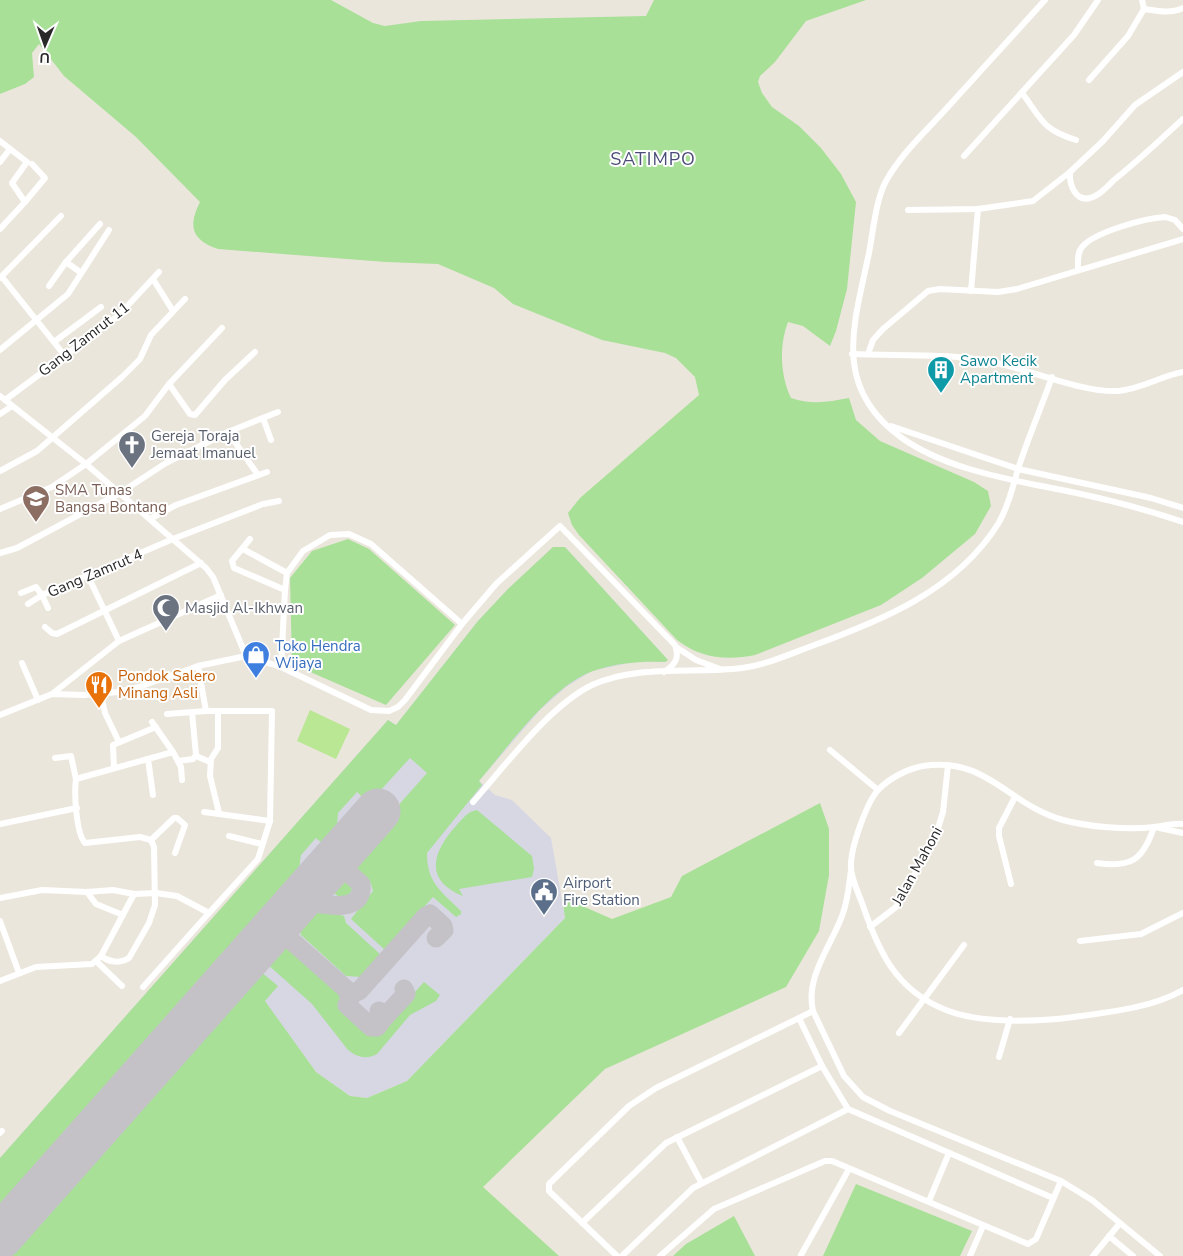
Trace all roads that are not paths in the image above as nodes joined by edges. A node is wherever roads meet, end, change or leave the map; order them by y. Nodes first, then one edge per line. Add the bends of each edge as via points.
1 (1045, 0) edge
2 (1098, 0) edge
3 (1142, 0) edge
4 (1183, 8) edge
5 (1144, 9) junction
6 (1183, 72) edge
7 (1089, 80) dead end
8 (1022, 93) junction
9 (1183, 119) edge
10 (1076, 140) dead end
11 (0, 141) edge
12 (10, 149) junction
13 (964, 156) dead end
14 (0, 162) edge
15 (32, 164) dead end
16 (1070, 172) junction
17 (25, 202) junction
18 (978, 209) junction
19 (908, 210) dead end
20 (61, 216) dead end
21 (100, 224) dead end
22 (0, 230) edge
23 (109, 230) dead end
24 (1183, 230) edge
25 (1183, 239) edge
26 (66, 262) junction
27 (1078, 269) junction
28 (80, 272) junction
29 (159, 272) dead end
30 (1, 278) edge
31 (153, 280) junction
32 (48, 286) dead end
33 (971, 291) junction
34 (185, 298) dead end
35 (101, 307) dead end
36 (173, 311) junction
37 (37, 320) junction
38 (222, 328) dead end
39 (54, 342) junction
40 (0, 350) edge
41 (255, 352) dead end
42 (852, 354) junction
43 (868, 354) junction
44 (65, 356) junction
45 (1183, 372) edge
46 (1052, 377) junction
47 (169, 384) junction
48 (3, 398) edge
49 (12, 406) junction
50 (278, 412) dead end
51 (0, 414) edge
52 (264, 418) junction
53 (887, 424) junction
54 (228, 432) junction
55 (53, 437) junction
56 (271, 440) dead end
57 (86, 464) junction
58 (1018, 469) junction
59 (0, 471) edge
60 (267, 472) dead end
61 (258, 475) junction
62 (1014, 482) junction
63 (120, 493) junction
64 (279, 501) dead end
65 (1183, 508) edge
66 (0, 509) edge
67 (150, 519) junction
68 (1183, 522) edge
69 (173, 539) junction
70 (250, 539) dead end
71 (243, 549) junction
72 (0, 553) edge
73 (201, 563) junction
74 (287, 574) junction
75 (88, 576) junction
76 (284, 590) junction
77 (21, 594) dead end
78 (42, 595) junction
79 (220, 595) junction
80 (28, 604) dead end
81 (48, 608) dead end
82 (105, 611) junction
83 (462, 624) junction
84 (45, 627) dead end
85 (119, 641) junction
86 (675, 645) junction
87 (246, 656) junction
88 (22, 663) dead end
89 (198, 666) junction
90 (281, 667) junction
91 (724, 670) junction
92 (664, 672) junction
93 (52, 694) junction
94 (101, 694) junction
95 (38, 700) junction
96 (206, 711) junction
97 (218, 711) junction
98 (192, 712) junction
99 (167, 714) dead end
100 (0, 715) edge
101 (119, 742) junction
102 (830, 750) dead end
103 (173, 752) junction
104 (196, 756) junction
105 (56, 758) dead end
106 (148, 759) junction
107 (178, 761) junction
108 (210, 762) junction
109 (948, 765) junction
110 (114, 768) junction
111 (76, 779) junction
112 (182, 780) dead end
113 (878, 790) junction
114 (153, 794) dead end
115 (1016, 797) junction
116 (473, 802) dead end
117 (77, 808) junction
118 (204, 812) dead end
119 (219, 813) junction
120 (270, 821) junction
121 (0, 824) edge
122 (1183, 824) edge
123 (1154, 827) junction
124 (1183, 833) edge
125 (229, 836) dead end
126 (151, 840) junction
127 (262, 844) junction
128 (175, 853) dead end
129 (1096, 863) dead end
130 (851, 868) junction
131 (1012, 884) dead end
132 (87, 892) junction
133 (156, 893) junction
134 (134, 894) junction
135 (860, 895) junction
136 (0, 898) edge
137 (847, 899) junction
138 (209, 913) junction
139 (1183, 913) edge
140 (123, 915) junction
141 (0, 921) edge
142 (870, 927) junction
143 (1080, 942) dead end
144 (964, 945) dead end
145 (98, 959) junction
146 (19, 973) junction
147 (0, 981) edge
148 (122, 986) dead end
149 (143, 987) dead end
150 (1183, 990) edge
151 (926, 1000) junction
152 (812, 1011) junction
153 (799, 1018) junction
154 (1010, 1020) junction
155 (899, 1033) dead end
156 (999, 1057) dead end
157 (822, 1066) junction
158 (848, 1109) junction
159 (677, 1137) junction
160 (949, 1153) junction
161 (849, 1169) junction
162 (1061, 1181) junction
163 (701, 1182) junction
164 (1053, 1198) junction
165 (929, 1201) junction
166 (582, 1223) junction
167 (1120, 1223) junction
168 (983, 1226) junction
169 (1109, 1236) junction
170 (801, 1255) edge
171 (617, 1256) edge
172 (622, 1256) edge
173 (660, 1256) edge
174 (970, 1256) edge
175 (1093, 1256) edge
176 (1133, 1256) edge
177 (1160, 1256) edge

1 - 42 street via 908,151 884,183 853,329
2 - 8 street via 1074,36
3 - 5 street
4 - 5 street via 1159,12
5 - 7 street via 1128,36
6 - 16 street via 1135,105
8 - 10 street via 1044,124
8 - 13 street
9 - 16 street via 1093,197 1083,198 1076,194 1071,188
11 - 12 street
12 - 14 street
12 - 17 street via 27,162 12,183
15 - 17 street via 46,178
16 - 18 street via 1033,201
17 - 22 street
18 - 19 street
18 - 33 street
20 - 30 street
21 - 26 street
23 - 28 street
24 - 27 street via 1174,220 1165,217 1101,234 1083,246
25 - 27 street
26 - 28 street
26 - 32 street
27 - 33 street via 1017,289
28 - 37 street via 68,294
29 - 31 street, Gang Zamrut 11
30 - 37 street
31 - 36 street
31 - 44 street, Gang Zamrut 11 via 118,316
33 - 43 street via 940,289 928,292 873,340
34 - 36 street
35 - 39 street
36 - 55 street via 151,334 136,364
37 - 39 street
37 - 40 street
38 - 47 street
39 - 44 street
41 - 47 street via 195,415 190,414
42 - 43 street
42 - 53 street via 862,395
43 - 46 street via 986,361
44 - 48 street, Gang Zamrut 11
45 - 46 street via 1118,391 1083,387
46 - 58 street
47 - 57 street via 145,416
48 - 49 street
49 - 51 street
49 - 55 street
50 - 52 street
52 - 54 street
52 - 56 street
53 - 58 street
53 - 62 street via 902,438 925,451
54 - 61 street
54 - 63 street via 159,467
55 - 57 street
55 - 59 street via 25,460
57 - 63 street
57 - 66 street via 42,492
58 - 62 street
58 - 65 street
60 - 61 street
61 - 67 street via 176,505
62 - 68 street via 1110,501
62 - 91 street via 1000,522 982,545 947,580 908,606 856,630 784,656 750,667
63 - 67 street
63 - 72 street via 17,548
64 - 69 street, Gang Zamrut 4 via 263,504
67 - 69 street
69 - 73 street
69 - 75 street, Gang Zamrut 4
70 - 71 street
71 - 74 street
71 - 76 street via 232,561 236,570
73 - 79 street via 213,577
73 - 82 street
74 - 76 street
74 - 83 street via 303,551 318,540 330,535 349,534 371,544
75 - 78 street, Gang Zamrut 4
75 - 82 street
76 - 90 street
77 - 78 street, Gang Zamrut 4 via 36,587
78 - 80 street
78 - 81 street
79 - 85 street
79 - 87 street
82 - 84 street via 57,634
82 - 85 street
83 - 86 street via 496,584 560,526
83 - 90 street via 405,700 389,711 371,710
85 - 93 street
86 - 91 street via 696,660
86 - 92 street via 677,660
87 - 89 street
87 - 90 street
88 - 95 street
89 - 94 street via 140,687
89 - 96 street
91 - 92 street
92 - 116 street via 644,672 606,680 577,695 546,720
93 - 94 street
93 - 95 street
94 - 101 street via 105,713
95 - 100 street
96 - 97 street
96 - 98 street
97 - 108 street via 218,748
97 - 120 street via 272,712
98 - 99 street
98 - 104 street
101 - 103 street via 154,725
101 - 110 street via 113,745
102 - 113 street
103 - 106 street
103 - 107 street
104 - 107 street
104 - 108 street
105 - 111 street via 71,756
106 - 110 street
106 - 114 street
107 - 112 street
108 - 119 street
109 - 113 street via 922,766 904,772
109 - 115 street via 974,770
109 - 142 street, Jalan Mahoni via 943,812 935,838 896,907
110 - 111 street
111 - 117 street
113 - 130 street via 857,835
115 - 123 street via 1043,813 1063,820 1103,826
115 - 131 street via 998,836
117 - 121 street
117 - 126 street via 81,838 85,843 140,837
118 - 119 street
119 - 120 street
120 - 127 street
122 - 123 street
123 - 124 street
123 - 129 street via 1148,844 1136,859 1116,866
125 - 127 street
126 - 128 street via 177,818 186,825
126 - 133 street
127 - 138 street via 258,859
130 - 135 street
130 - 137 street
132 - 134 street via 108,889
132 - 136 street via 42,890
132 - 140 street via 96,904
133 - 134 street
133 - 138 street via 177,896
133 - 145 street via 149,923 129,958 119,962
134 - 140 street
135 - 137 street
135 - 142 street
137 - 152 street via 813,984
138 - 149 street
139 - 143 street via 1141,934
140 - 145 street
141 - 146 street
142 - 151 street via 893,972
144 - 151 street
145 - 146 street via 89,966 43,966
145 - 148 street
146 - 147 street
150 - 154 street via 1165,999 1094,1014
151 - 154 street via 960,1015
151 - 155 street
152 - 153 street
152 - 162 street via 844,1076 863,1097
153 - 157 street
153 - 166 street via 656,1088 620,1114 549,1184 548,1191
154 - 156 street
157 - 158 street
157 - 159 street
158 - 160 street
158 - 163 street
159 - 163 street
159 - 166 street via 658,1149
160 - 164 street
160 - 165 street
161 - 165 street
161 - 170 street
161 - 173 street via 825,1161 714,1208
162 - 164 street
162 - 167 street
163 - 172 street
164 - 168 street via 1032,1243
165 - 168 street
166 - 171 street
167 - 169 street
167 - 177 street
168 - 174 street
169 - 175 street
169 - 176 street

